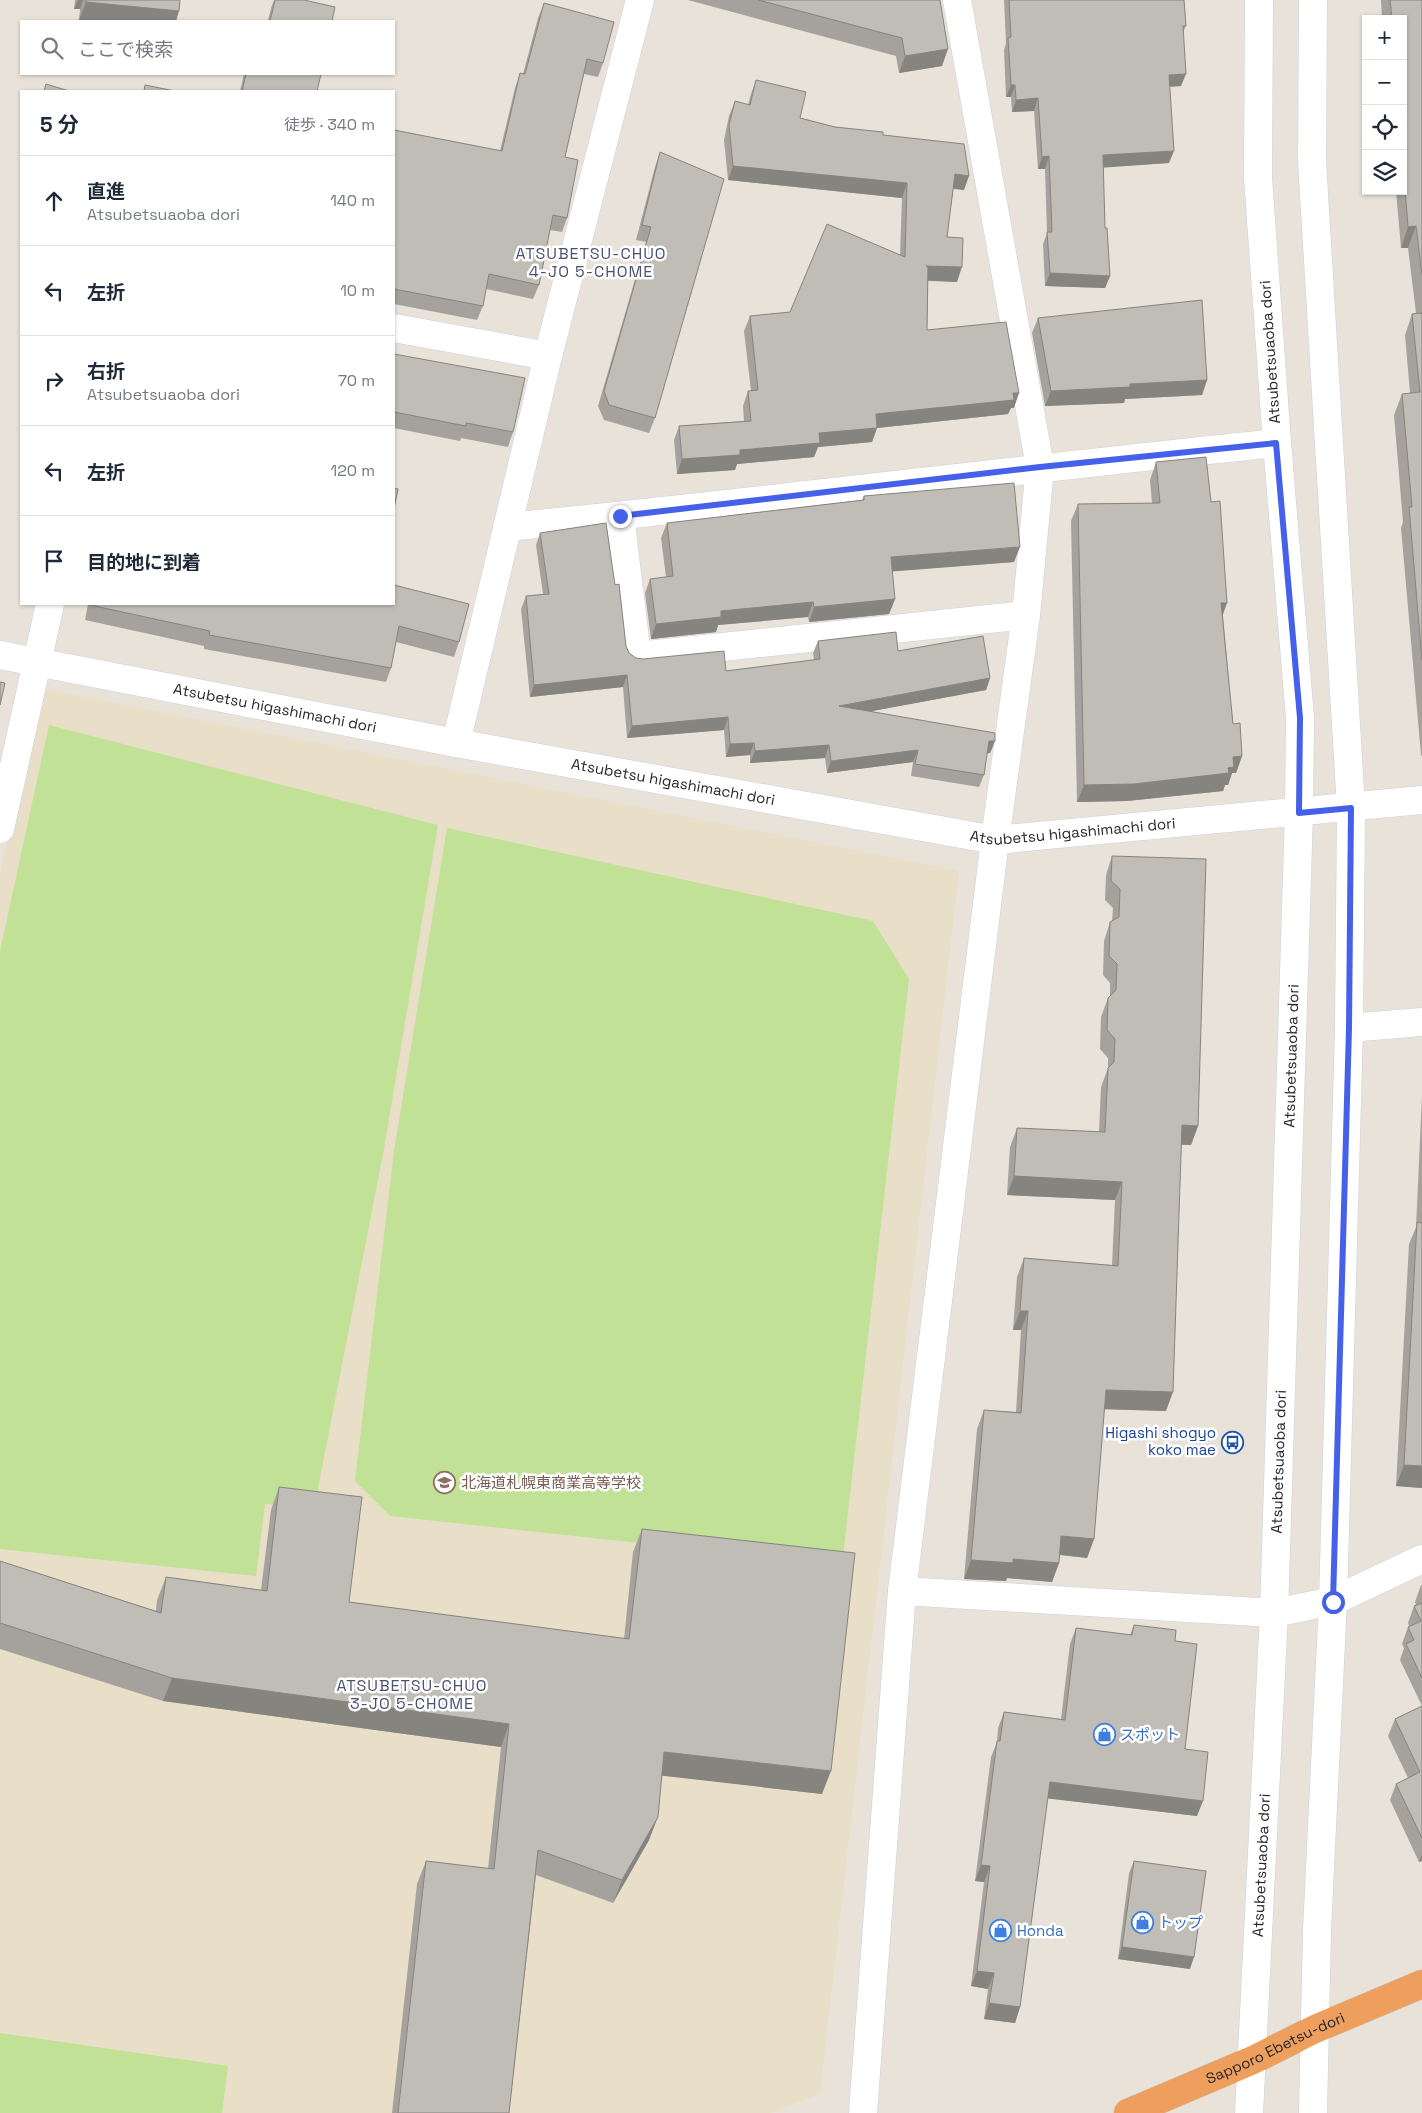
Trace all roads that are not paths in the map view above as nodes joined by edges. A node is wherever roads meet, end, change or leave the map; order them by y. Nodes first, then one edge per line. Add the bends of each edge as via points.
1 (640, 0) edge
2 (957, 0) edge
3 (1259, 0) edge
4 (1313, 0) edge
5 (395, 328) edge
6 (548, 356) junction
7 (1276, 443) junction
8 (1040, 467) junction
9 (620, 516) junction
10 (508, 527) junction
11 (50, 605) edge
12 (1026, 615) junction
13 (0, 654) edge
14 (37, 663) junction
15 (456, 743) junction
16 (1422, 800) edge
17 (1351, 808) junction
18 (1299, 813) junction
19 (0, 829) edge
20 (995, 840) junction
21 (1422, 1022) edge
22 (1349, 1028) junction
23 (1422, 1559) edge
24 (902, 1591) junction
25 (1333, 1602) junction
26 (1274, 1613) junction
27 (1422, 1984) edge
28 (1316, 2029) junction
29 (1253, 2060) junction
30 (863, 2113) edge
31 (1128, 2113) edge
32 (1250, 2113) edge
33 (1313, 2113) edge

1 - 6 street
2 - 8 street
3 - 7 street, Atsubetsuaoba dori via 1258,178
4 - 17 street via 1312,161
5 - 6 street
6 - 10 street
7 - 8 street
7 - 18 street, Atsubetsuaoba dori via 1300,718
8 - 9 street
8 - 12 street
9 - 10 street
9 - 12 street via 637,656
10 - 15 street
11 - 14 street
12 - 20 street
13 - 14 street, Atsubetsu higashimachi dori
14 - 15 street, Atsubetsu higashimachi dori
14 - 19 street
15 - 20 street, Atsubetsu higashimachi dori
16 - 17 street, Atsubetsu higashimachi dori
17 - 18 street, Atsubetsu higashimachi dori
17 - 22 street
18 - 20 street, Atsubetsu higashimachi dori
18 - 26 street, Atsubetsuaoba dori
20 - 24 street
21 - 22 street
22 - 25 street
23 - 25 street
24 - 26 street
24 - 30 street
25 - 26 street
25 - 28 street via 1317,1930
26 - 29 street, Atsubetsuaoba dori
27 - 28 highway, Sapporo Ebetsu-dori
28 - 29 highway, Sapporo Ebetsu-dori
28 - 33 street
29 - 31 highway, Sapporo Ebetsu-dori
29 - 32 street, Atsubetsuaoba dori

